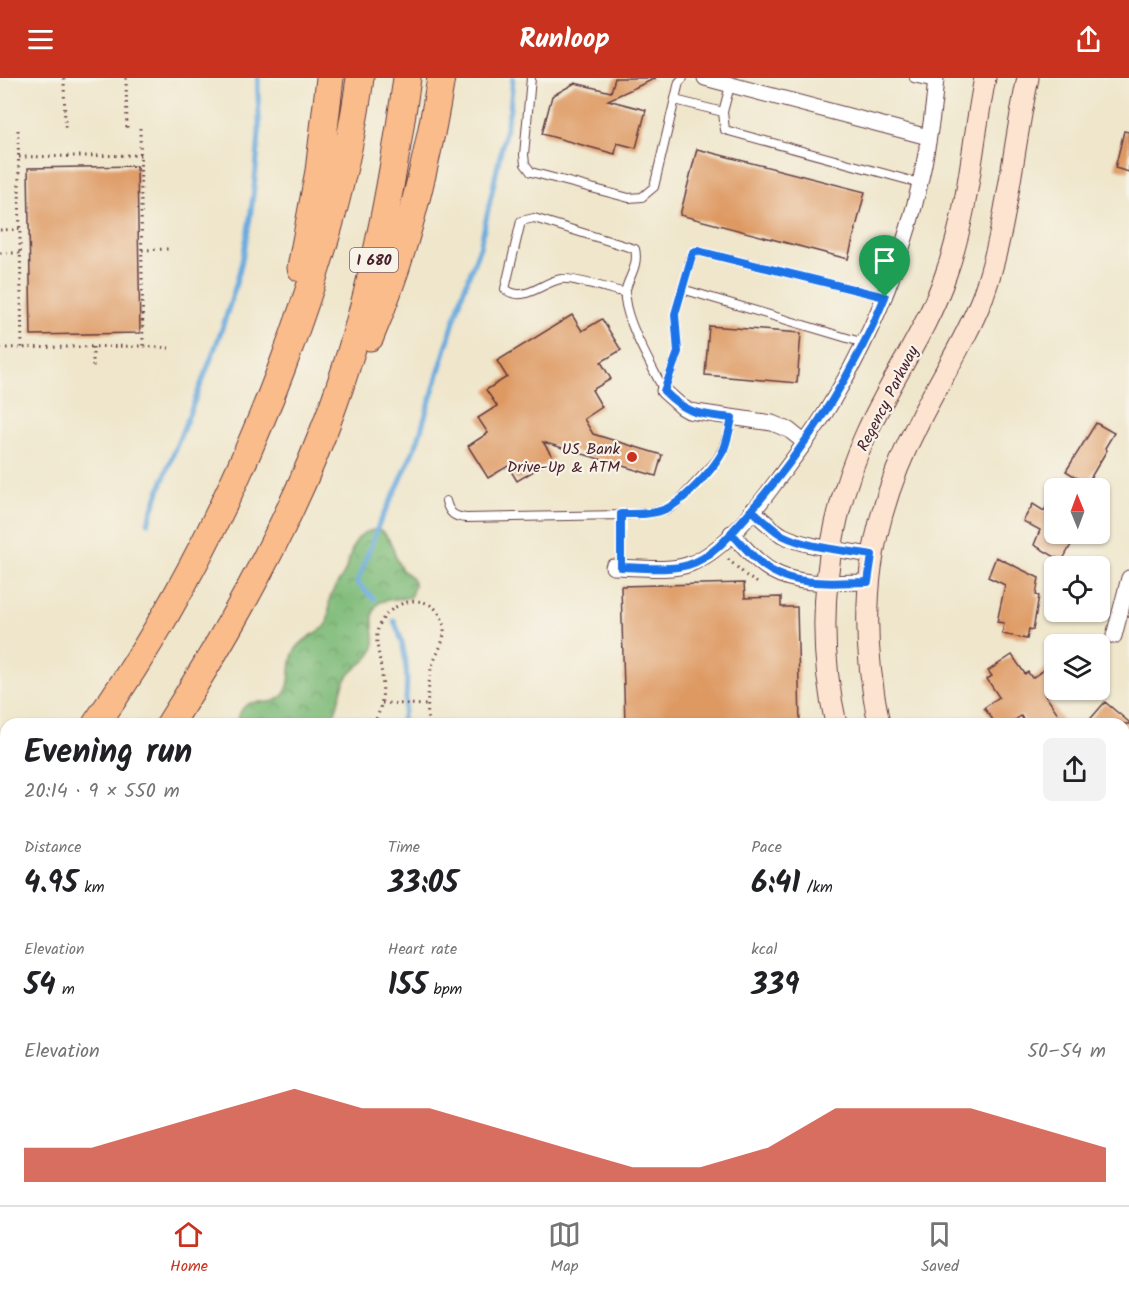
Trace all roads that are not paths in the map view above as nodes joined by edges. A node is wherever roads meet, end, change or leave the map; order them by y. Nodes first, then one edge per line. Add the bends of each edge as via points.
1 (330, 78) edge
2 (360, 78) edge
3 (407, 78) edge
4 (441, 78) edge
5 (531, 78) edge
6 (683, 78) edge
7 (704, 78) edge
8 (914, 78) edge
9 (985, 78) edge
10 (1028, 78) edge
11 (731, 81) edge
12 (936, 81) edge
13 (675, 100) junction
14 (723, 112) junction
15 (928, 137) junction
16 (919, 183) junction
17 (682, 289) junction
18 (626, 293) junction
19 (885, 297) junction
20 (864, 343) junction
21 (664, 391) junction
22 (263, 417) junction
23 (732, 418) junction
24 (321, 438) junction
25 (805, 443) junction
26 (446, 501) dead end
27 (752, 510) junction
28 (621, 514) junction
29 (731, 533) junction
30 (831, 548) junction
31 (872, 555) junction
32 (617, 567) joint
33 (1129, 578) edge
34 (827, 582) junction
35 (868, 582) junction
36 (1114, 636) dead end
37 (100, 718) edge
38 (174, 718) edge
39 (835, 718) edge
40 (878, 718) edge

1 - 22 highway via 307,237
2 - 22 highway via 330,224
3 - 24 highway, I 680 via 372,269 350,355
4 - 24 highway via 425,165 391,280 359,364
5 - 13 lane via 524,155 531,172 629,198 642,197 654,187
6 - 13 lane
7 - 11 street
8 - 12 lane
9 - 30 main road, Regency Parkway via 965,202 952,255 931,312 859,450 842,498
10 - 31 main road via 992,268 968,331 897,467
11 - 14 lane
11 - 15 street
12 - 15 street
13 - 14 lane
14 - 16 lane via 725,130
15 - 16 street
16 - 19 street
17 - 19 lane via 691,254 697,251
17 - 20 lane
17 - 21 lane via 675,314 678,352
18 - 18 lane via 637,258 635,249 534,218 521,221 505,289 525,295 564,278
18 - 21 lane via 633,325
19 - 20 street
20 - 25 street
21 - 23 street via 689,411
22 - 37 highway via 193,568 143,655
23 - 25 street via 777,424
23 - 28 lane via 723,451 677,503 661,511
24 - 38 highway, I 680 via 251,585
25 - 27 street
26 - 28 lane via 452,514 466,518
27 - 29 street
27 - 30 street via 785,536
28 - 32 lane
29 - 32 street via 687,565
29 - 34 street via 772,571 793,579
30 - 31 street
30 - 34 main road, Regency Parkway
31 - 35 main road
33 - 36 street
34 - 35 street
34 - 39 main road, Regency Parkway via 825,657
35 - 40 main road via 867,641

